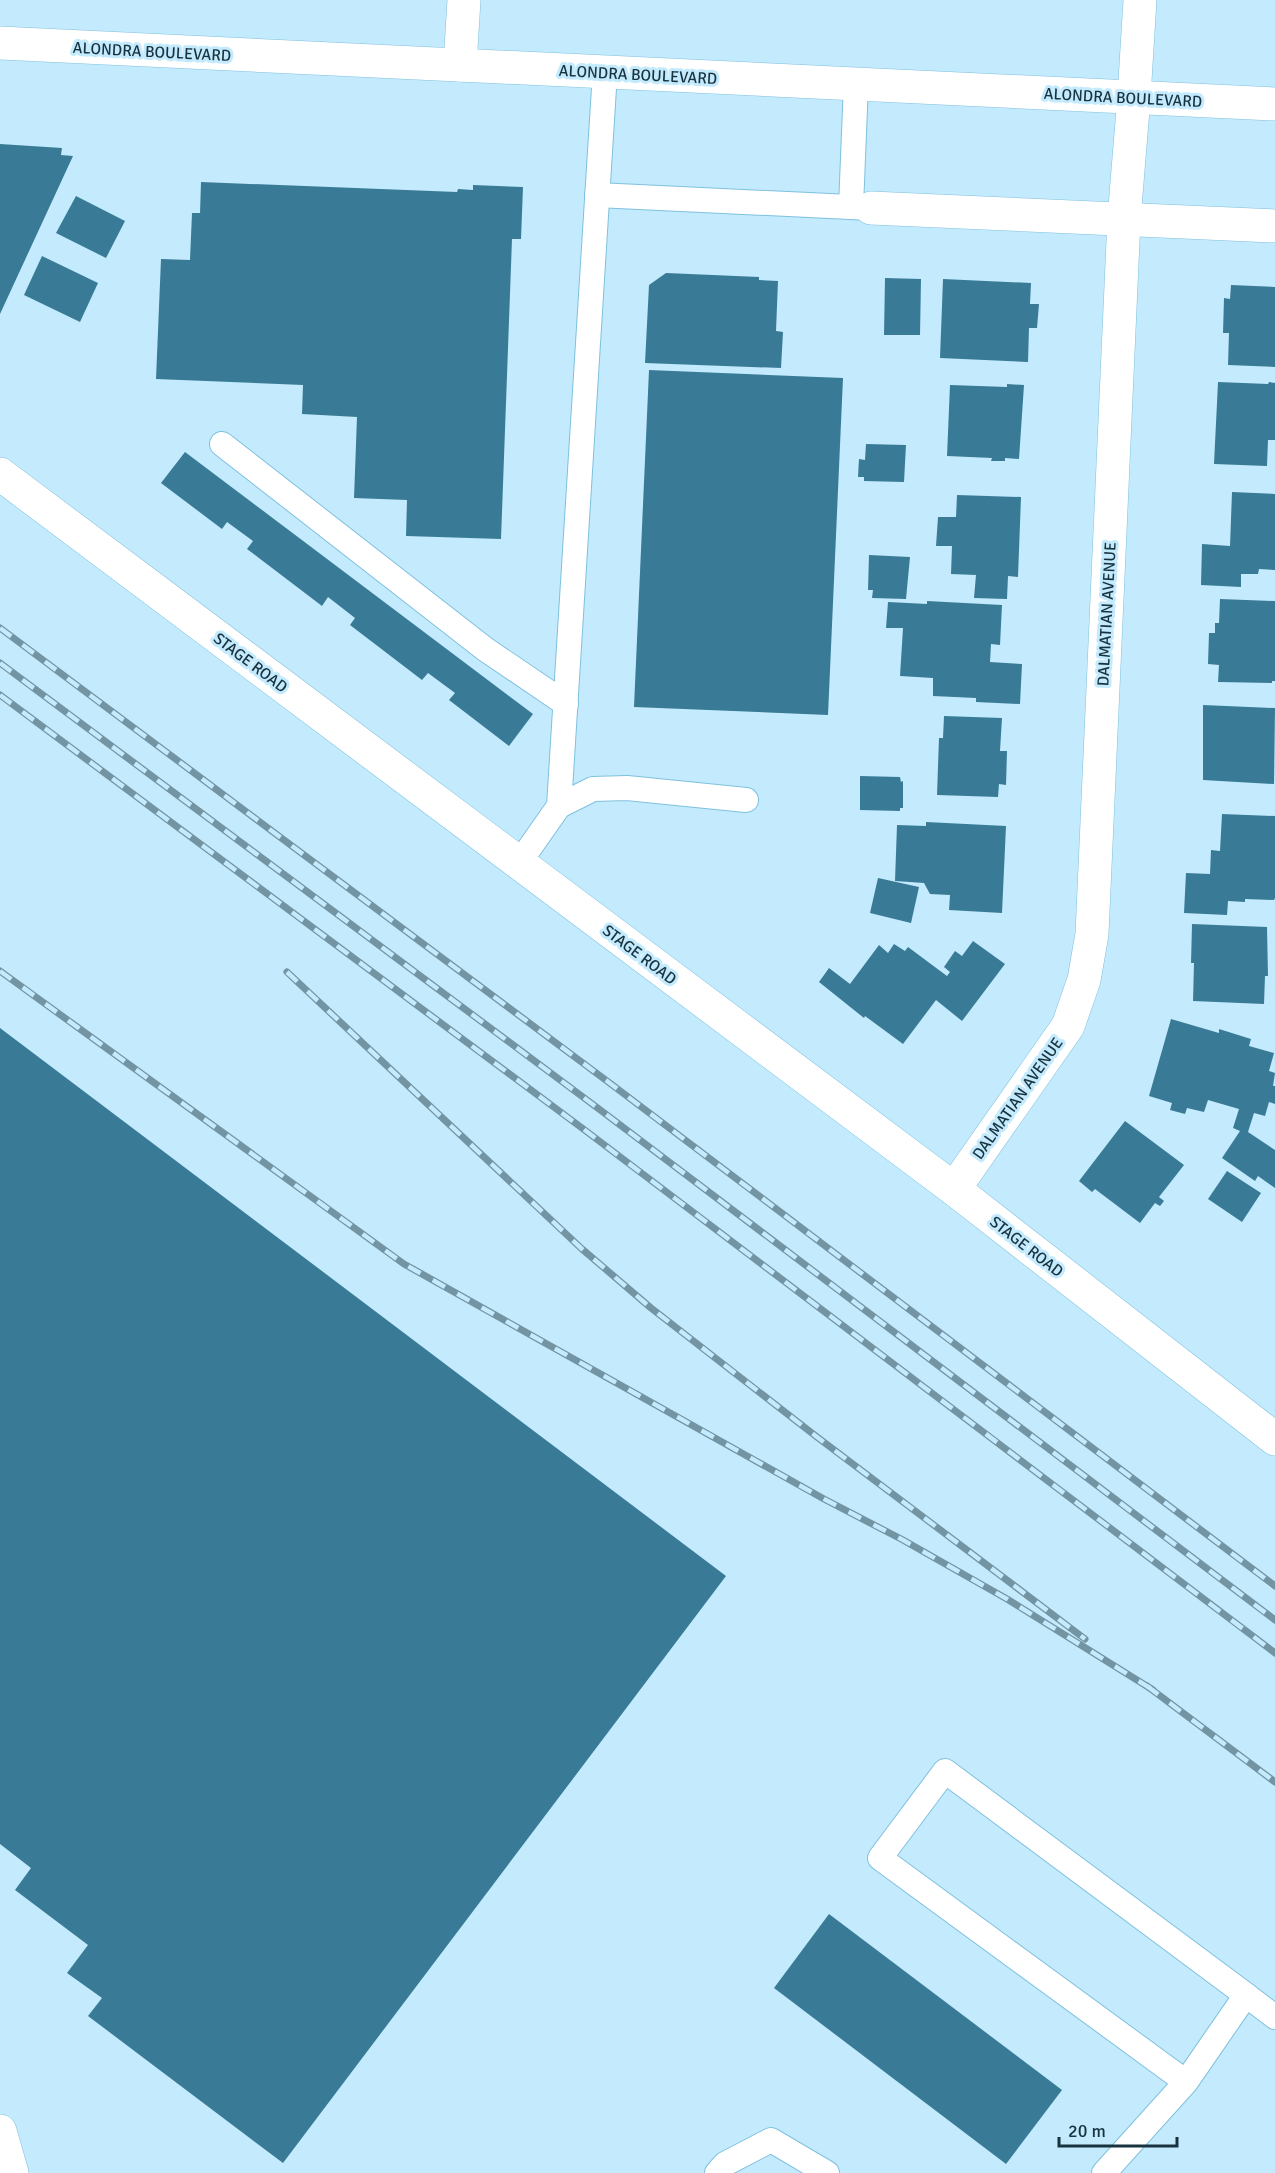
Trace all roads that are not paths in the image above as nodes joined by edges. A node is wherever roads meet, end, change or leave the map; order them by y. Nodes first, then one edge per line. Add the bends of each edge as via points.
1 (464, 0) edge
2 (1140, 0) edge
3 (0, 44) edge
4 (460, 65) junction
5 (605, 72) junction
6 (856, 84) junction
7 (1134, 97) junction
8 (1275, 104) edge
9 (597, 195) junction
10 (861, 207) junction
11 (1124, 219) junction
12 (1275, 226) edge
13 (222, 444) dead end
14 (0, 474) edge
15 (567, 704) junction
16 (746, 800) dead end
17 (559, 806) junction
18 (519, 863) junction
19 (954, 1189) junction
20 (1275, 1439) edge
21 (1246, 1995) junction
22 (1275, 2017) edge
23 (1186, 2082) junction
24 (0, 2131) edge
25 (12, 2173) edge
26 (717, 2173) edge
27 (827, 2173) edge
28 (1104, 2173) edge

1 - 4 main road
2 - 7 main road, DALMATIAN AVENUE
3 - 4 main road, ALONDRA BOULEVARD
4 - 5 main road, ALONDRA BOULEVARD
5 - 6 main road, ALONDRA BOULEVARD
5 - 9 lane
6 - 7 main road, ALONDRA BOULEVARD
6 - 10 lane
7 - 8 main road, ALONDRA BOULEVARD
7 - 11 main road, DALMATIAN AVENUE
9 - 10 lane
9 - 15 lane
10 - 11 main road
11 - 12 main road
11 - 19 main road, DALMATIAN AVENUE via 1092,934 1084,980 1068,1026
13 - 15 lane via 485,650
14 - 18 main road, STAGE ROAD
15 - 17 lane
16 - 17 lane via 627,788 593,789
17 - 18 lane
18 - 19 main road, STAGE ROAD
19 - 20 main road, STAGE ROAD
21 - 22 lane
21 - 23 lane
21 - 23 lane via 945,1771 880,1858
23 - 28 lane
24 - 25 main road
26 - 27 lane via 724,2164 771,2140

